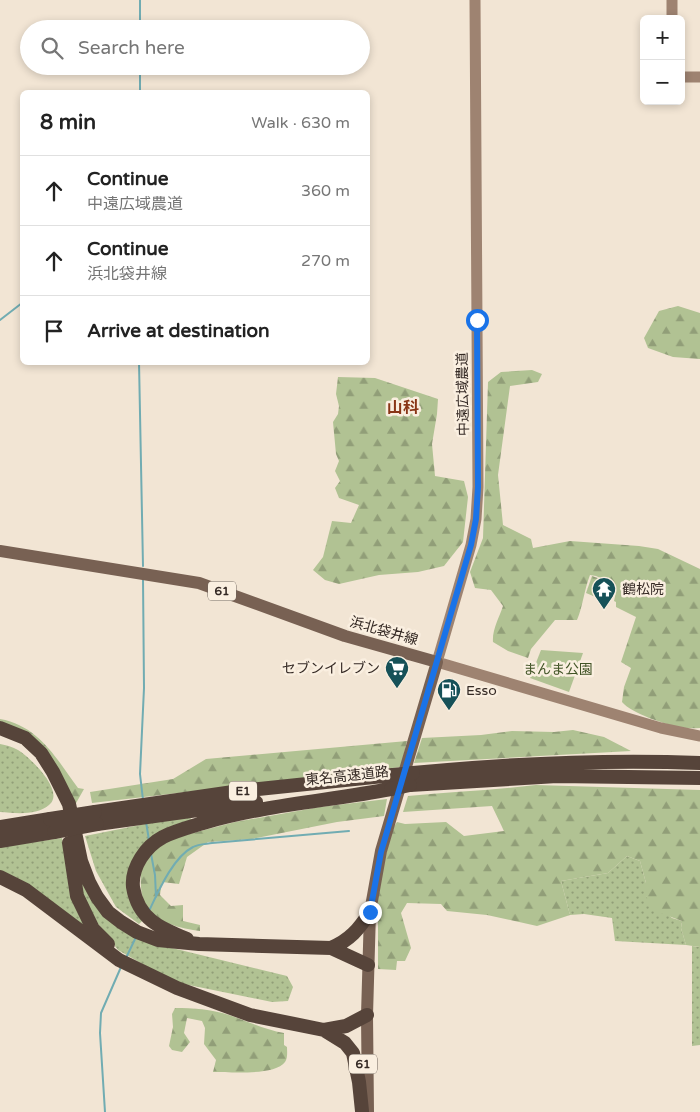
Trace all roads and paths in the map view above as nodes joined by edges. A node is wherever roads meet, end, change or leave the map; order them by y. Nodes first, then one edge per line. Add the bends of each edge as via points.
1 (476, 0) edge
2 (672, 0) edge
3 (672, 15) edge
4 (685, 77) edge
5 (700, 77) edge
6 (0, 551) edge
7 (437, 662) junction
8 (0, 728) edge
9 (0, 734) edge
10 (700, 736) edge
11 (700, 763) edge
12 (700, 778) edge
13 (411, 779) junction
14 (391, 784) junction
15 (0, 822) edge
16 (30, 822) junction
17 (52, 826) junction
18 (0, 827) edge
19 (0, 841) edge
20 (0, 877) edge
21 (370, 912) junction
22 (199, 944) junction
23 (331, 948) junction
24 (368, 965) junction
25 (148, 974) junction
26 (367, 1015) junction
27 (324, 1030) junction
28 (364, 1112) edge

1 - 7 street, 中遠広域農道 via 478,487 471,545
2 - 3 street
4 - 5 street
6 - 7 main road, 浜北袋井線 / 61 via 199,583 345,636
7 - 10 street via 661,728
7 - 21 main road, 61 via 381,852
8 - 22 highway via 25,738 54,772 68,804 89,882 108,912 138,932 158,940
9 - 25 highway via 21,744 36,757 57,791 77,896 93,929 121,957
11 - 13 highway, 東名高速道路 / E1 via 534,764
12 - 13 highway, 東名高速道路 / E1
13 - 14 highway, 東名高速道路 / E1, bridge
14 - 17 highway, 東名高速道路 / E1, bridge via 236,805 96,818
14 - 22 highway via 215,820 162,837 145,851 136,866 133,884 143,913 152,922
15 - 16 highway
16 - 17 highway, 東名高速道路 / E1
16 - 18 highway, 東名高速道路 / E1
17 - 19 highway, 東名高速道路 / E1
20 - 25 highway via 26,890 119,960
21 - 23 highway via 354,935
21 - 24 main road, 61
22 - 23 highway
23 - 24 highway
24 - 26 main road, 61
25 - 27 highway via 250,1015
26 - 27 highway via 346,1026
26 - 28 main road, 61
27 - 28 highway via 345,1043 353,1053

